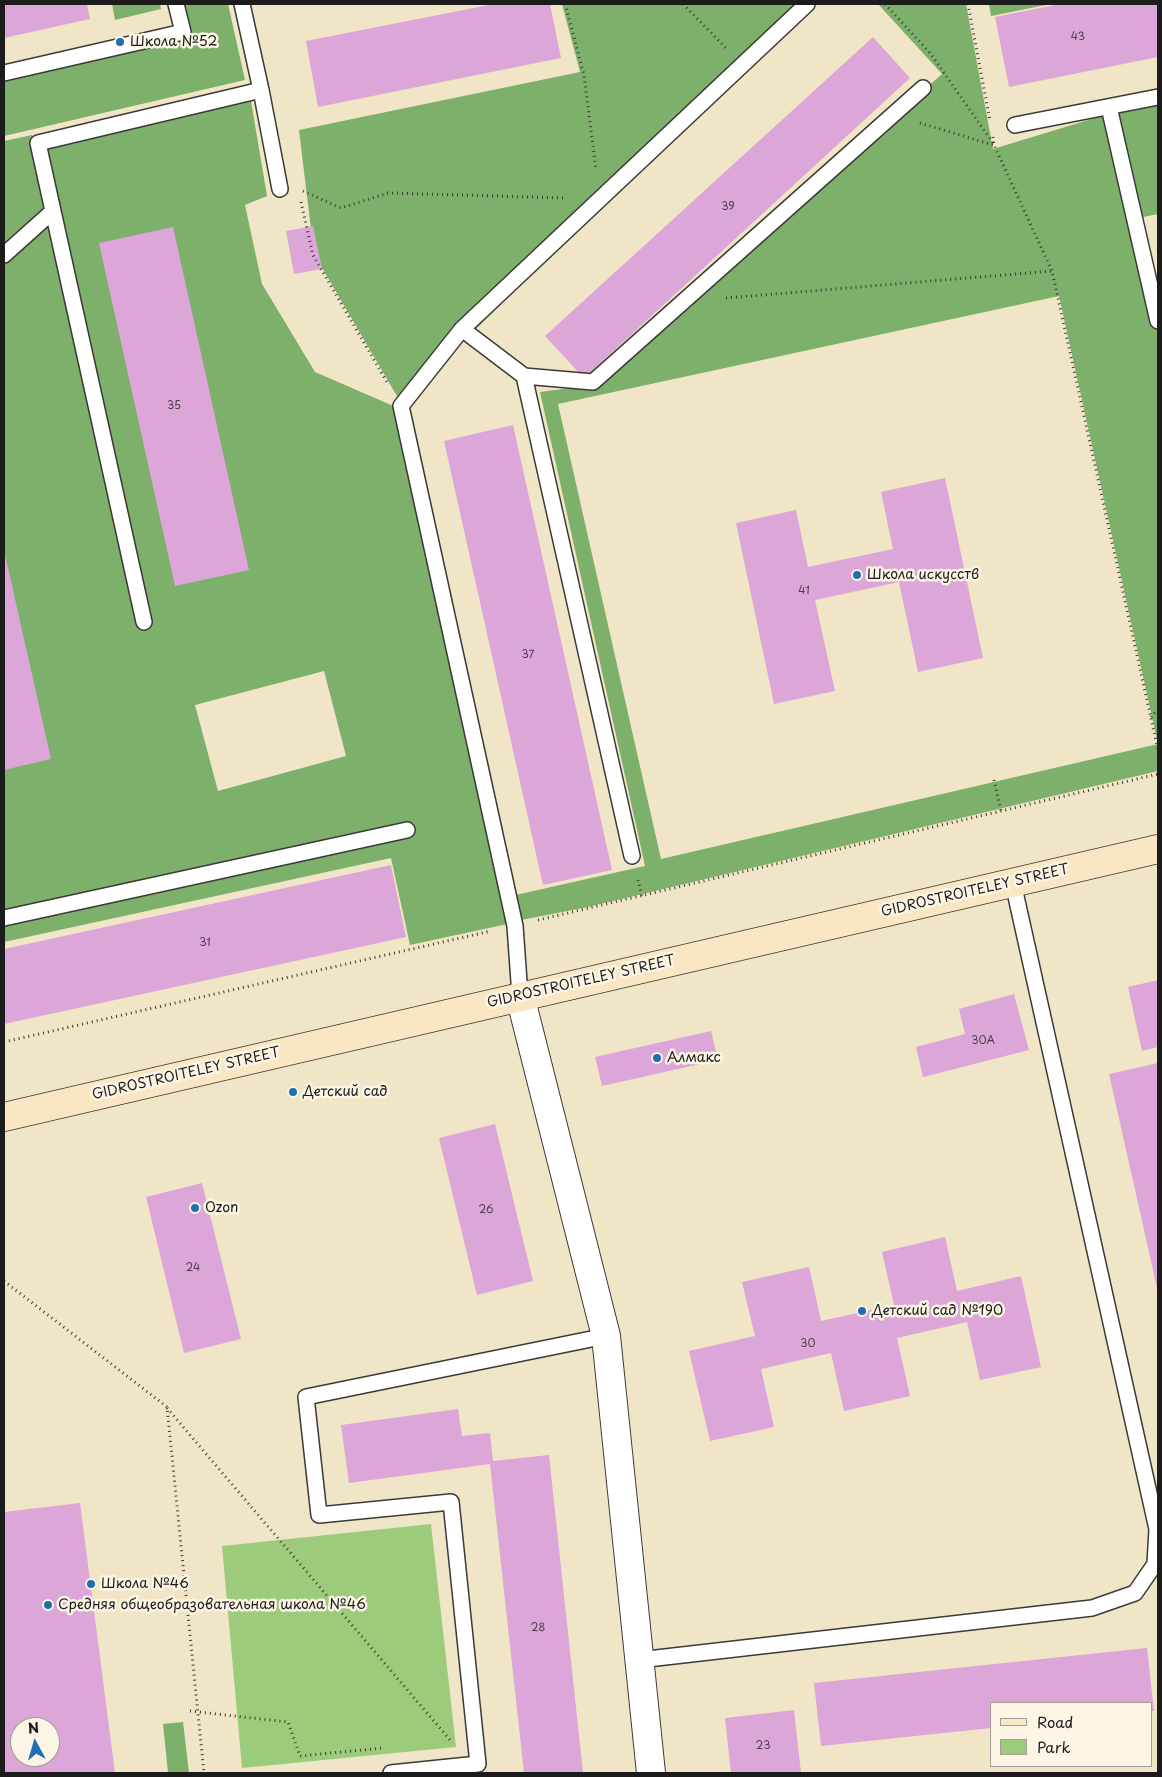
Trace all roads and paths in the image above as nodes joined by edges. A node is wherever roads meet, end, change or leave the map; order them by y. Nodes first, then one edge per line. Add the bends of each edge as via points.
1 (176, 4) edge
2 (242, 4) edge
3 (565, 4) edge
4 (683, 4) edge
5 (807, 4) edge
6 (968, 4) edge
7 (742, 65) junction
8 (4, 73) edge
9 (923, 88) dead end
10 (262, 90) junction
11 (1158, 97) edge
12 (1109, 107) junction
13 (893, 115) junction
14 (1015, 124) joint
15 (991, 126) dead end
16 (993, 136) dead end
17 (994, 145) junction
18 (280, 189) dead end
19 (599, 199) junction
20 (53, 211) junction
21 (4, 255) edge
22 (1052, 271) junction
23 (684, 301) junction
24 (1158, 321) edge
25 (462, 329) junction
26 (524, 376) junction
27 (401, 406) junction
28 (144, 622) dead end
29 (1158, 709) edge
30 (1151, 717) junction
31 (1158, 750) edge
32 (1158, 774) edge
33 (994, 780) dead end
34 (1001, 811) junction
35 (407, 830) dead end
36 (1158, 849) edge
37 (632, 856) dead end
38 (1013, 883) junction
39 (4, 918) edge
40 (515, 926) junction
41 (520, 996) junction
42 (4, 1042) edge
43 (4, 1117) edge
44 (4, 1281) edge
45 (606, 1336) junction
46 (166, 1407) junction
47 (639, 1660) junction
48 (190, 1711) dead end
49 (198, 1712) junction
50 (442, 1742) dead end
51 (385, 1748) dead end
52 (204, 1773) edge
53 (391, 1773) edge
54 (651, 1773) edge

1 - 8 lane via 183,32
2 - 10 lane
3 - 19 path via 584,75
4 - 7 path
5 - 7 lane
6 - 15 path
7 - 19 lane
9 - 13 lane
10 - 18 lane
10 - 20 lane via 38,143
11 - 12 lane
12 - 14 lane
12 - 24 lane
13 - 17 path
13 - 23 lane
14 - 17 path
16 - 17 path
17 - 22 path
19 - 25 lane
19 - 27 path via 388,193 341,208 298,188 312,255
20 - 21 lane
20 - 28 lane
22 - 23 path
22 - 30 path
23 - 26 lane via 593,382
25 - 26 lane
25 - 27 lane
26 - 37 lane
27 - 40 lane
29 - 30 path
30 - 31 path
32 - 34 path
33 - 34 path
34 - 40 path
35 - 39 lane
36 - 38 street, GIDROSTROITELEY STREET
38 - 41 street, GIDROSTROITELEY STREET
38 - 47 lane via 1157,1529 1155,1564 1135,1593 1092,1608
40 - 41 lane
40 - 42 path
41 - 43 street, GIDROSTROITELEY STREET
41 - 45 street
44 - 46 path
45 - 47 street
45 - 53 lane via 306,1397 319,1515 450,1502 478,1764
46 - 49 path
46 - 50 path via 451,1741
47 - 54 street
48 - 49 path
49 - 51 path via 288,1722 300,1756
49 - 52 path

